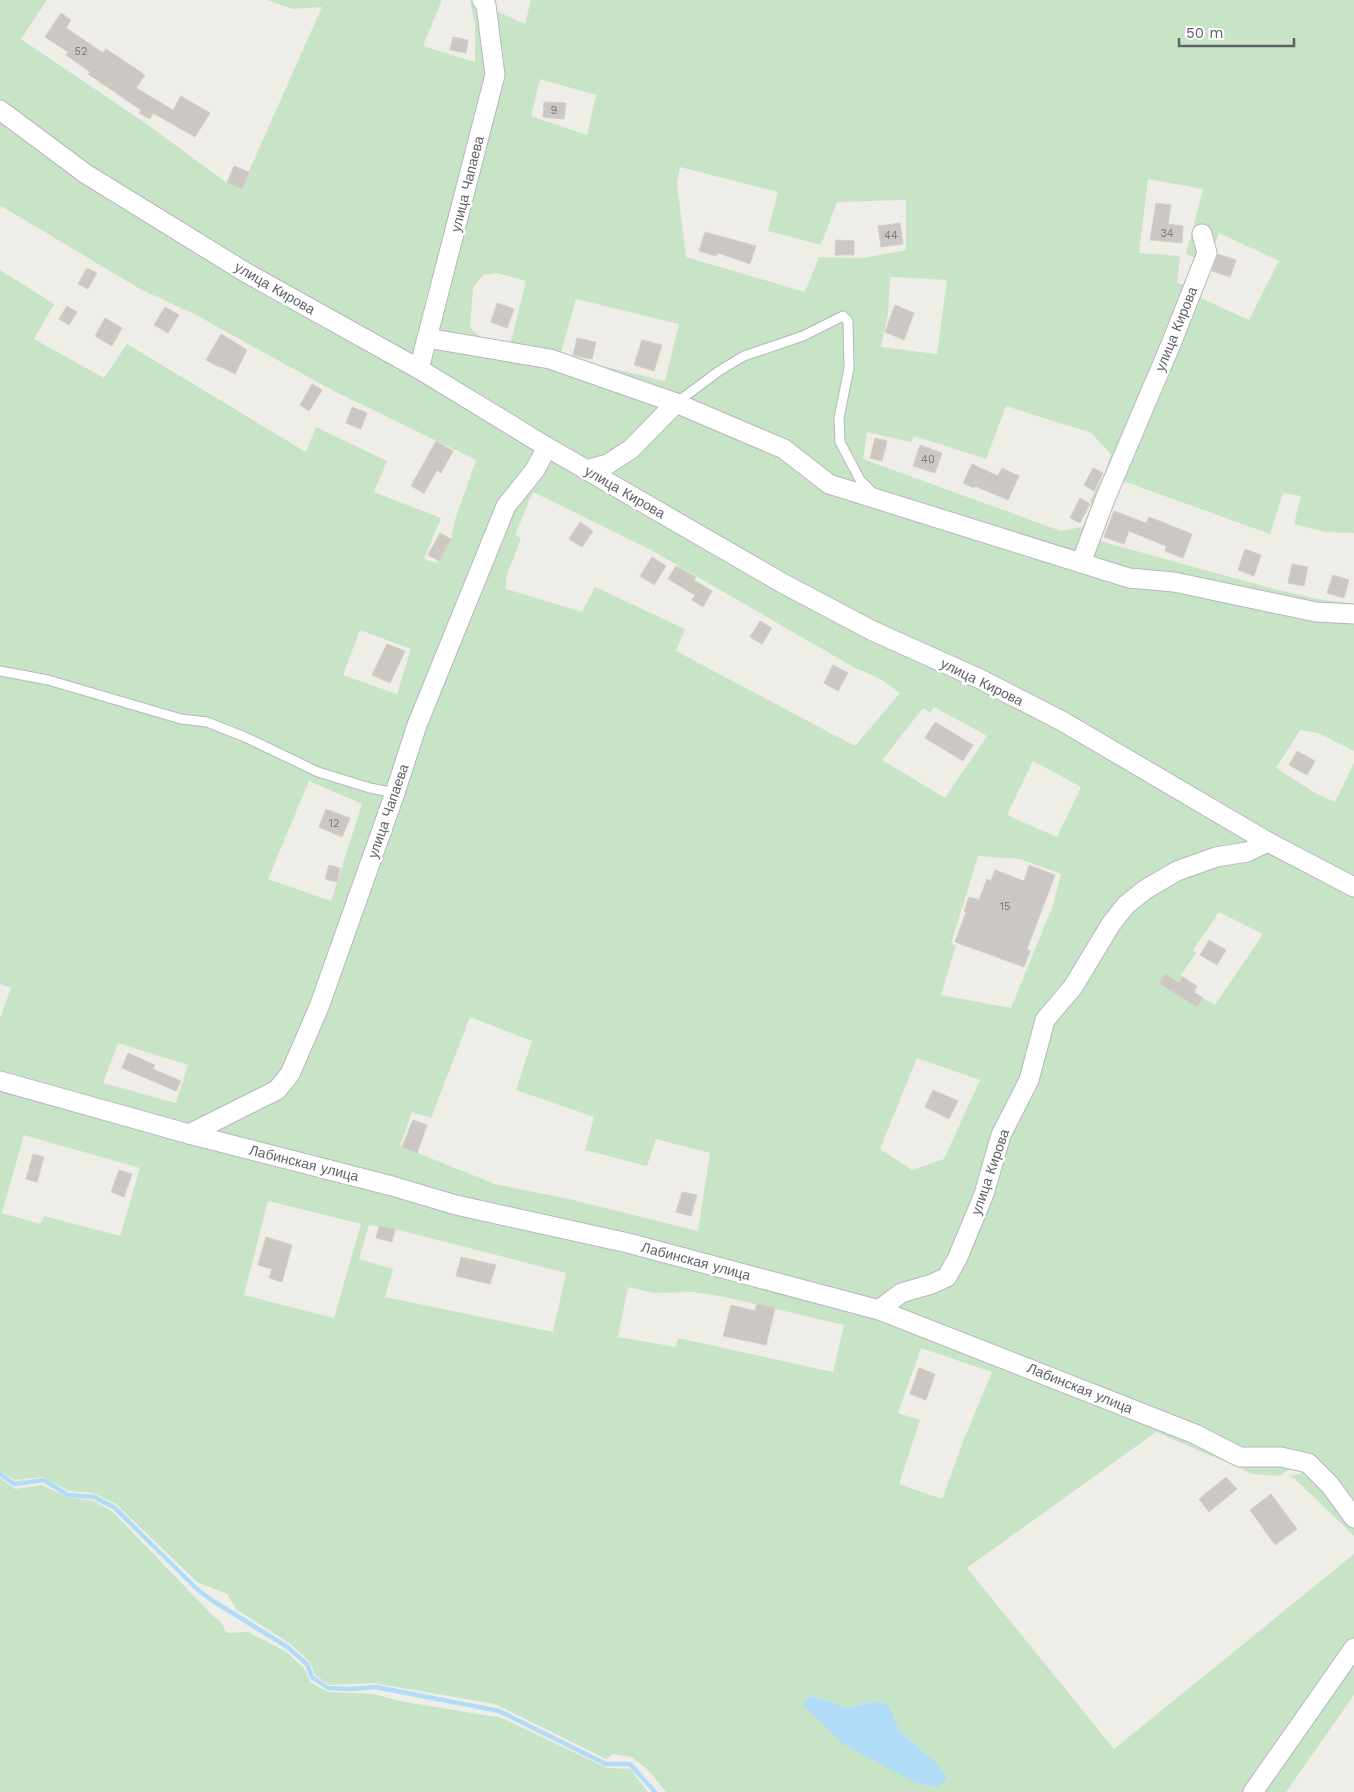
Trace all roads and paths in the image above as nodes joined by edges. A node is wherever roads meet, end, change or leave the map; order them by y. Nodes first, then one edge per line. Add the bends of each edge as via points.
1 (482, 0) edge
2 (0, 110) edge
3 (1202, 234) dead end
4 (428, 338) junction
5 (419, 369) junction
6 (676, 403) junction
7 (547, 446) junction
8 (586, 470) junction
9 (882, 502) junction
10 (1081, 563) junction
11 (1354, 614) edge
12 (0, 671) edge
13 (395, 793) junction
14 (1268, 842) junction
15 (1354, 888) edge
16 (0, 1081) edge
17 (189, 1134) junction
18 (879, 1310) junction
19 (1354, 1518) edge
20 (1354, 1648) edge
21 (1252, 1792) edge

1 - 4 street, улица Чапаева via 486,5 495,75
2 - 5 street, улица Кирова via 86,174 245,272
3 - 10 street, улица Кирова via 1207,253
4 - 5 street, улица Чапаева
4 - 6 street via 550,359
5 - 7 street, улица Кирова
6 - 8 street via 631,449 608,464
6 - 9 street via 784,449 829,484
6 - 9 lane via 744,356 803,336 843,316 848,321 849,368 839,418 840,442 860,480
7 - 8 street, улица Кирова
7 - 13 street, улица Чапаева via 536,470 506,506 417,725
8 - 14 street, улица Кирова via 865,627 980,679 1062,721
9 - 10 street
10 - 11 street via 1129,578 1174,582 1316,612
12 - 13 lane via 48,680 181,719 207,722 318,772
13 - 17 street, улица Чапаева via 320,1006 290,1074 277,1090
14 - 15 street, улица Кирова
14 - 18 street, улица Кирова via 1247,852 1216,857 1177,871 1126,905 1073,987 1045,1020 1029,1080 1001,1135 984,1194 947,1277 902,1293
16 - 17 street, Лабинская улица
17 - 18 street, Лабинская улица via 456,1205 628,1243
18 - 19 street, Лабинская улица via 1186,1430 1240,1457 1281,1457 1308,1463 1330,1485
20 - 21 street

